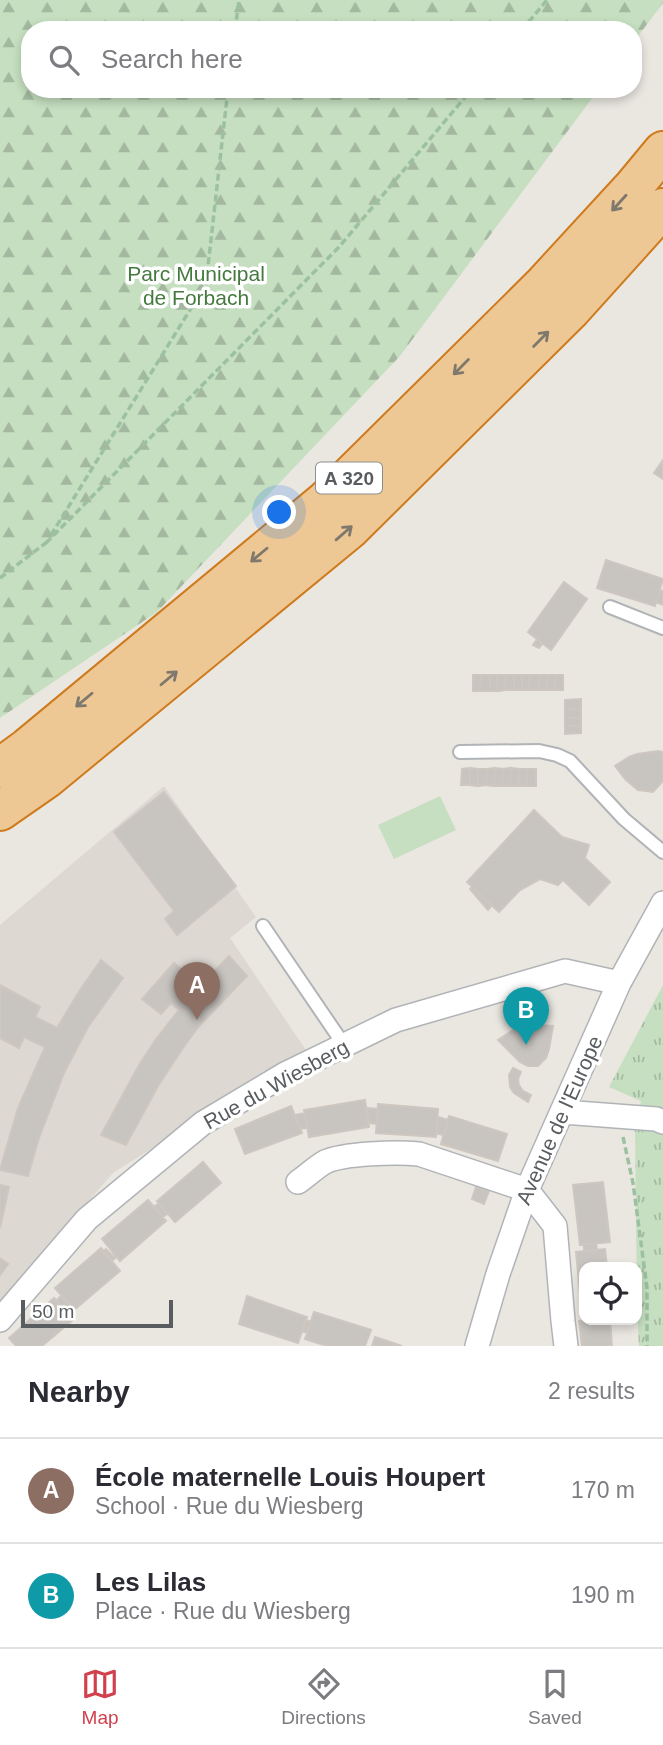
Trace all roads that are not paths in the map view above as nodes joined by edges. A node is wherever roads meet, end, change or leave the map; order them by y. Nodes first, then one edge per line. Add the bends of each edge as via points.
1 (663, 151) edge
2 (663, 208) edge
3 (663, 230) edge
4 (571, 310) junction
5 (610, 607) dead end
6 (663, 628) edge
7 (460, 752) dead end
8 (0, 768) edge
9 (0, 811) edge
10 (663, 852) edge
11 (663, 903) edge
12 (263, 926) dead end
13 (619, 983) junction
14 (344, 1045) junction
15 (563, 1112) junction
16 (663, 1122) edge
17 (298, 1182) dead end
18 (527, 1190) junction
19 (0, 1320) edge
20 (477, 1346) edge
21 (566, 1346) edge

1 -> 8 highway, A 320 via 543,285 326,500
2 - 4 highway, A 320
3 - 4 highway
9 -> 4 highway, A 320 via 46,779 350,529
5 - 6 lane
7 - 10 lane via 538,751 570,761 624,819
11 - 13 street, Avenue de l'Europe
12 - 14 lane
13 - 14 street, Rue du Wiesberg via 565,971 397,1020
13 - 15 street, Avenue de l'Europe
14 - 19 street, Rue du Wiesberg via 285,1074 203,1124 87,1219
15 - 16 street
15 - 18 street, Avenue de l'Europe
17 - 18 street via 324,1163 343,1157 407,1153
18 - 20 street, Avenue de l'Europe
18 - 21 street via 555,1226

